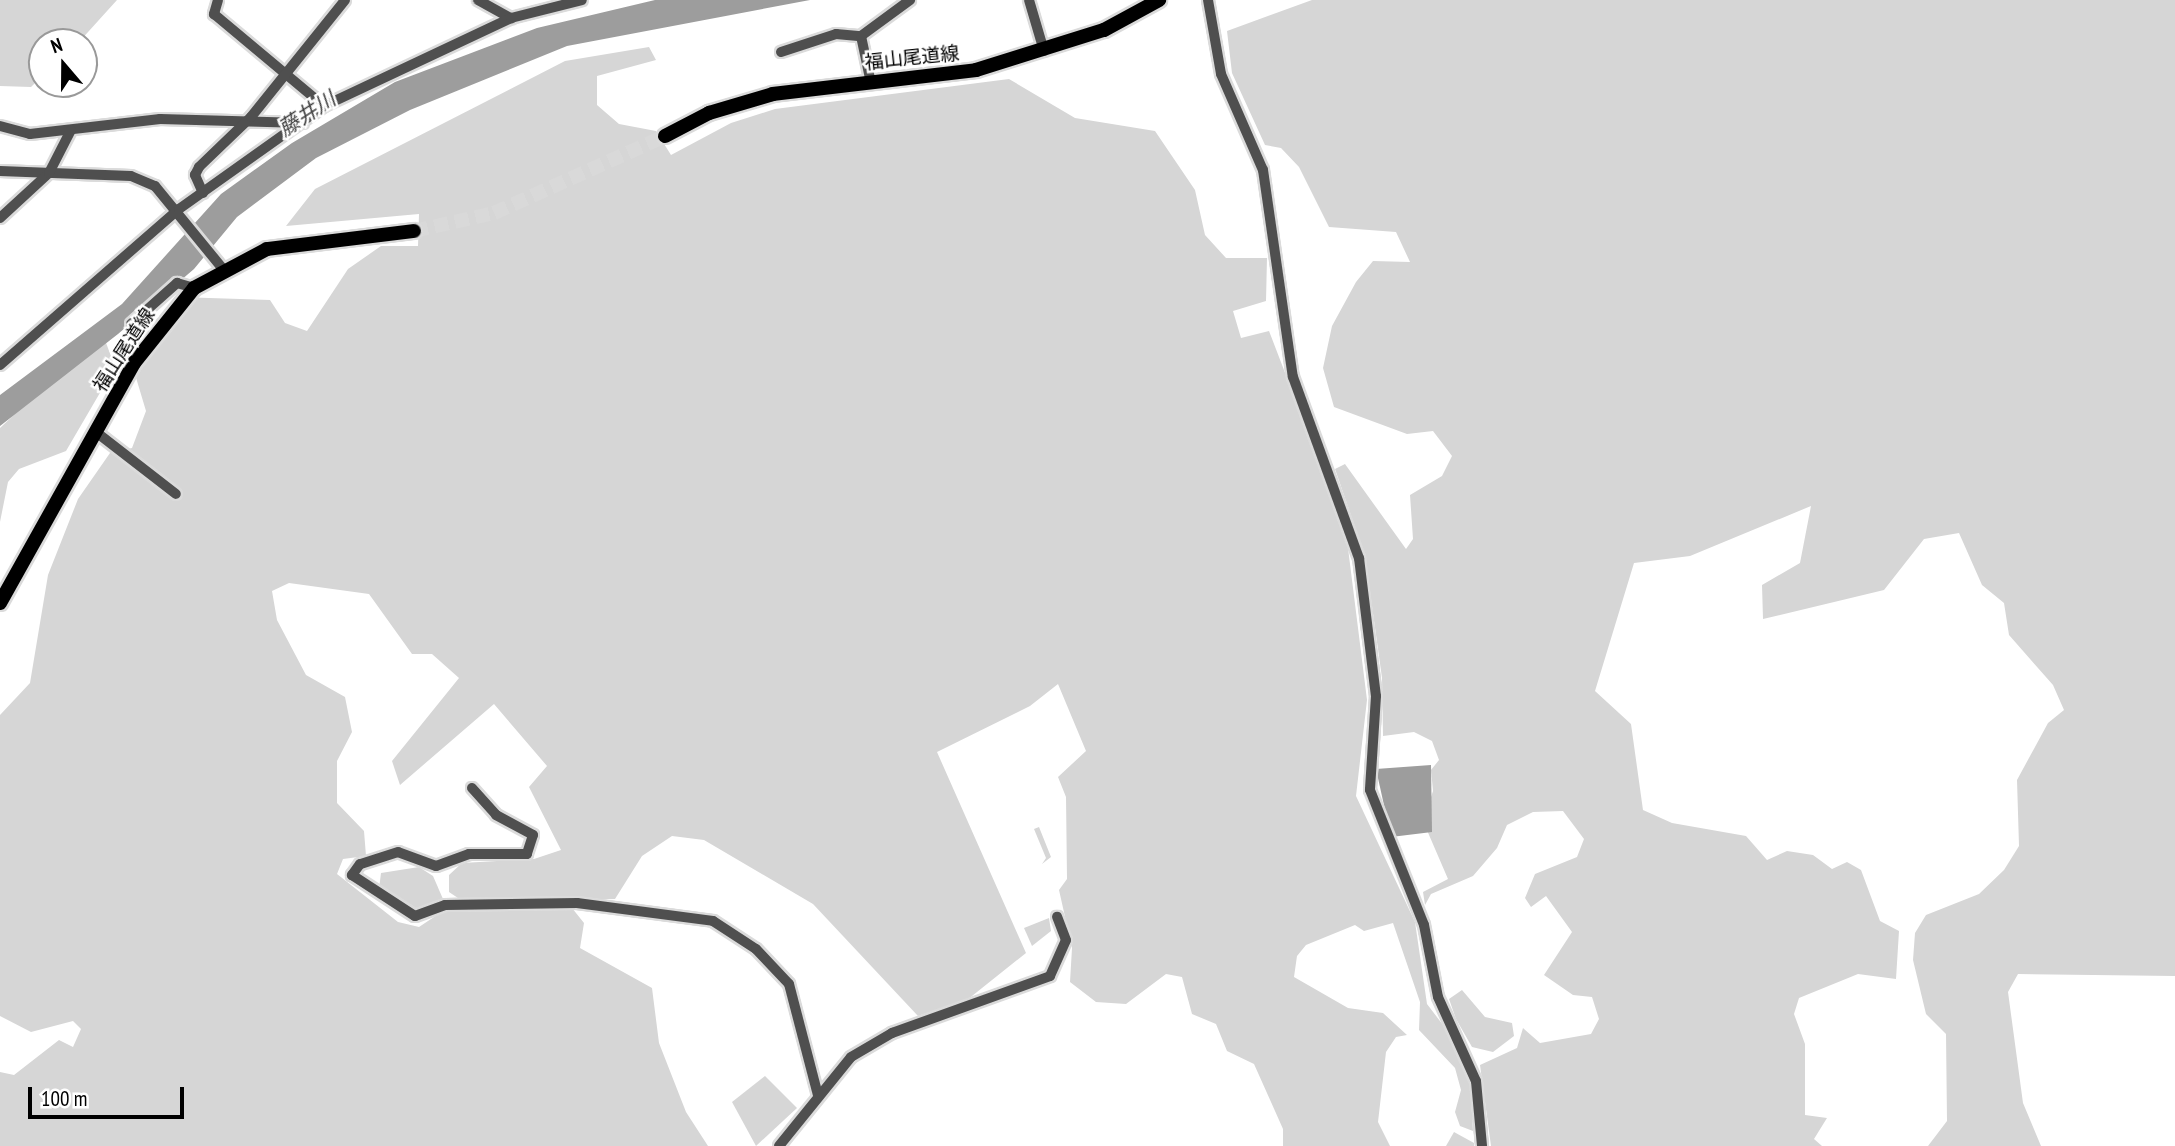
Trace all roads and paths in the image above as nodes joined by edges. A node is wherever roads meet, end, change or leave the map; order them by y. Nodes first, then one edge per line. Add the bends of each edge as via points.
1 (218, 0) edge
2 (345, 0) edge
3 (478, 0) edge
4 (582, 0) edge
5 (910, 0) edge
6 (1029, 0) edge
7 (1159, 0) edge
8 (1208, 0) edge
9 (511, 18) junction
10 (862, 36) junction
11 (1044, 51) junction
12 (782, 52) dead end
13 (285, 74) junction
14 (871, 83) junction
15 (324, 106) junction
16 (251, 117) junction
17 (303, 123) junction
18 (0, 126) edge
19 (71, 130) junction
20 (664, 136) tunnel mouth
21 (0, 172) edge
22 (49, 173) junction
23 (203, 193) junction
24 (179, 209) junction
25 (0, 218) edge
26 (414, 231) tunnel mouth
27 (218, 262) junction
28 (194, 288) junction
29 (131, 324) dead end
30 (0, 365) edge
31 (96, 432) junction
32 (176, 494) dead end
33 (0, 603) edge
34 (472, 788) dead end
35 (1057, 917) dead end
36 (818, 1096) junction
37 (779, 1146) edge
38 (1482, 1146) edge

1 - 13 street via 214,14
2 - 13 street
3 - 9 street
4 - 9 street
5 - 10 street
6 - 11 street
7 - 11 main road, 福山尾道線
8 - 38 street via 1221,74 1263,170 1293,377 1359,558 1376,696 1370,790 1424,925 1437,998 1476,1081
9 - 15 street
10 - 12 street via 836,34
10 - 14 street
11 - 14 main road, 福山尾道線 via 976,70
13 - 15 street
13 - 16 street
14 - 20 main road, 福山尾道線 via 772,94 709,113
15 - 17 street
16 - 17 street
16 - 19 street via 160,119
16 - 23 street via 199,167 195,175
17 - 23 street
18 - 19 street via 30,134
19 - 22 street
21 - 22 street
22 - 24 street via 131,176 155,186
22 - 25 street
23 - 24 street
24 - 27 street
24 - 30 street
26 - 27 main road, 福山尾道線 via 297,243
27 - 28 main road, 福山尾道線
28 - 29 street via 177,283
28 - 31 main road, 福山尾道線 via 134,363
31 - 32 street
31 - 33 main road, 福山尾道線
34 - 36 street via 496,815 533,835 527,854 470,854 436,866 398,852 360,864 352,875 415,916 445,905 577,902 713,921 756,949 789,984
35 - 36 street via 1066,940 1049,976 882,1039 851,1057
36 - 37 street

